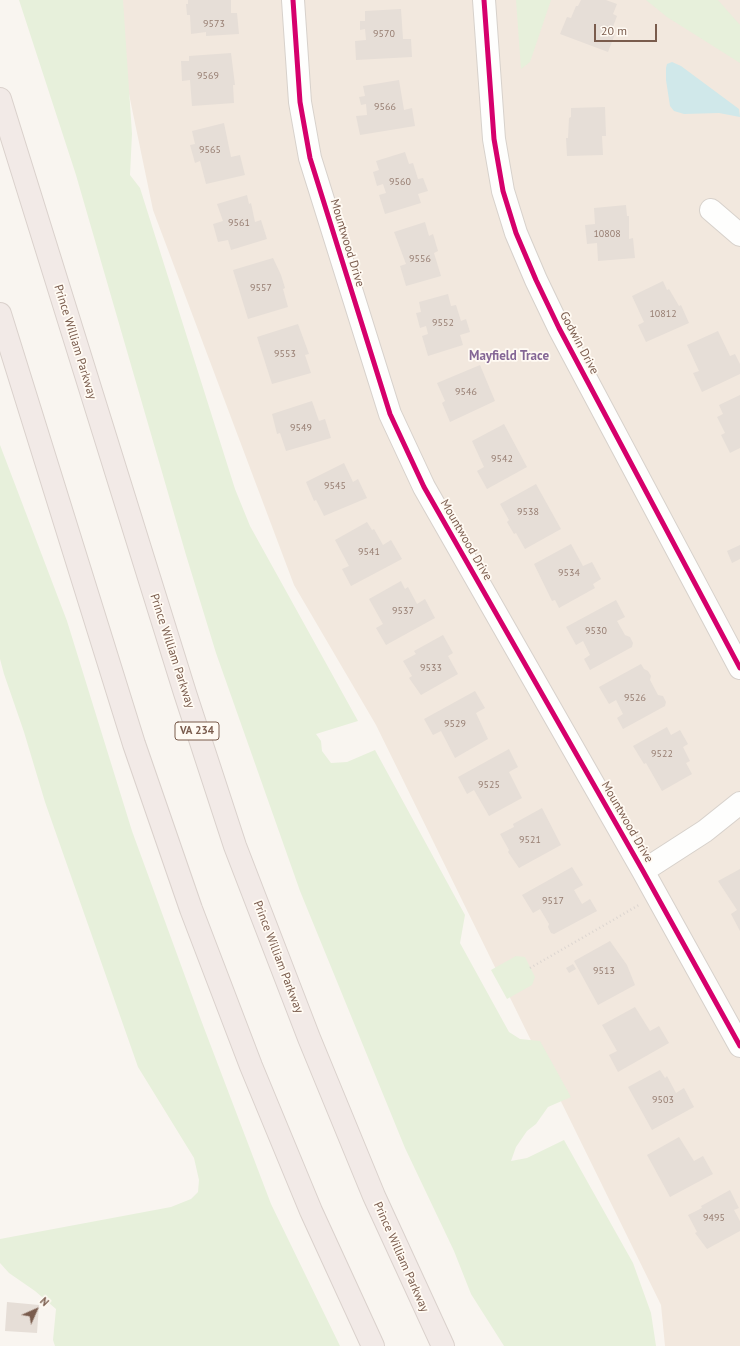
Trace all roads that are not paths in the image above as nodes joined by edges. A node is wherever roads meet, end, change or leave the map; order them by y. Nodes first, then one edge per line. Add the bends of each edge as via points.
1 (293, 0) edge
2 (484, 0) edge
3 (0, 99) edge
4 (712, 210) dead end
5 (740, 235) edge
6 (0, 314) edge
7 (740, 668) edge
8 (740, 803) edge
9 (643, 871) junction
10 (740, 1046) edge
11 (373, 1346) edge
12 (443, 1346) edge

1 - 9 street, Mountwood Drive via 300,102 310,158 390,414 424,487
2 - 7 street, Godwin Drive via 494,139 503,191 516,233 559,328
3 - 12 highway, Prince William Parkway / VA 234 via 175,663 235,846 371,1189
4 - 5 street
6 - 11 highway via 134,744 191,909 251,1066 311,1211
8 - 9 street via 705,831
9 - 10 street, Mountwood Drive

